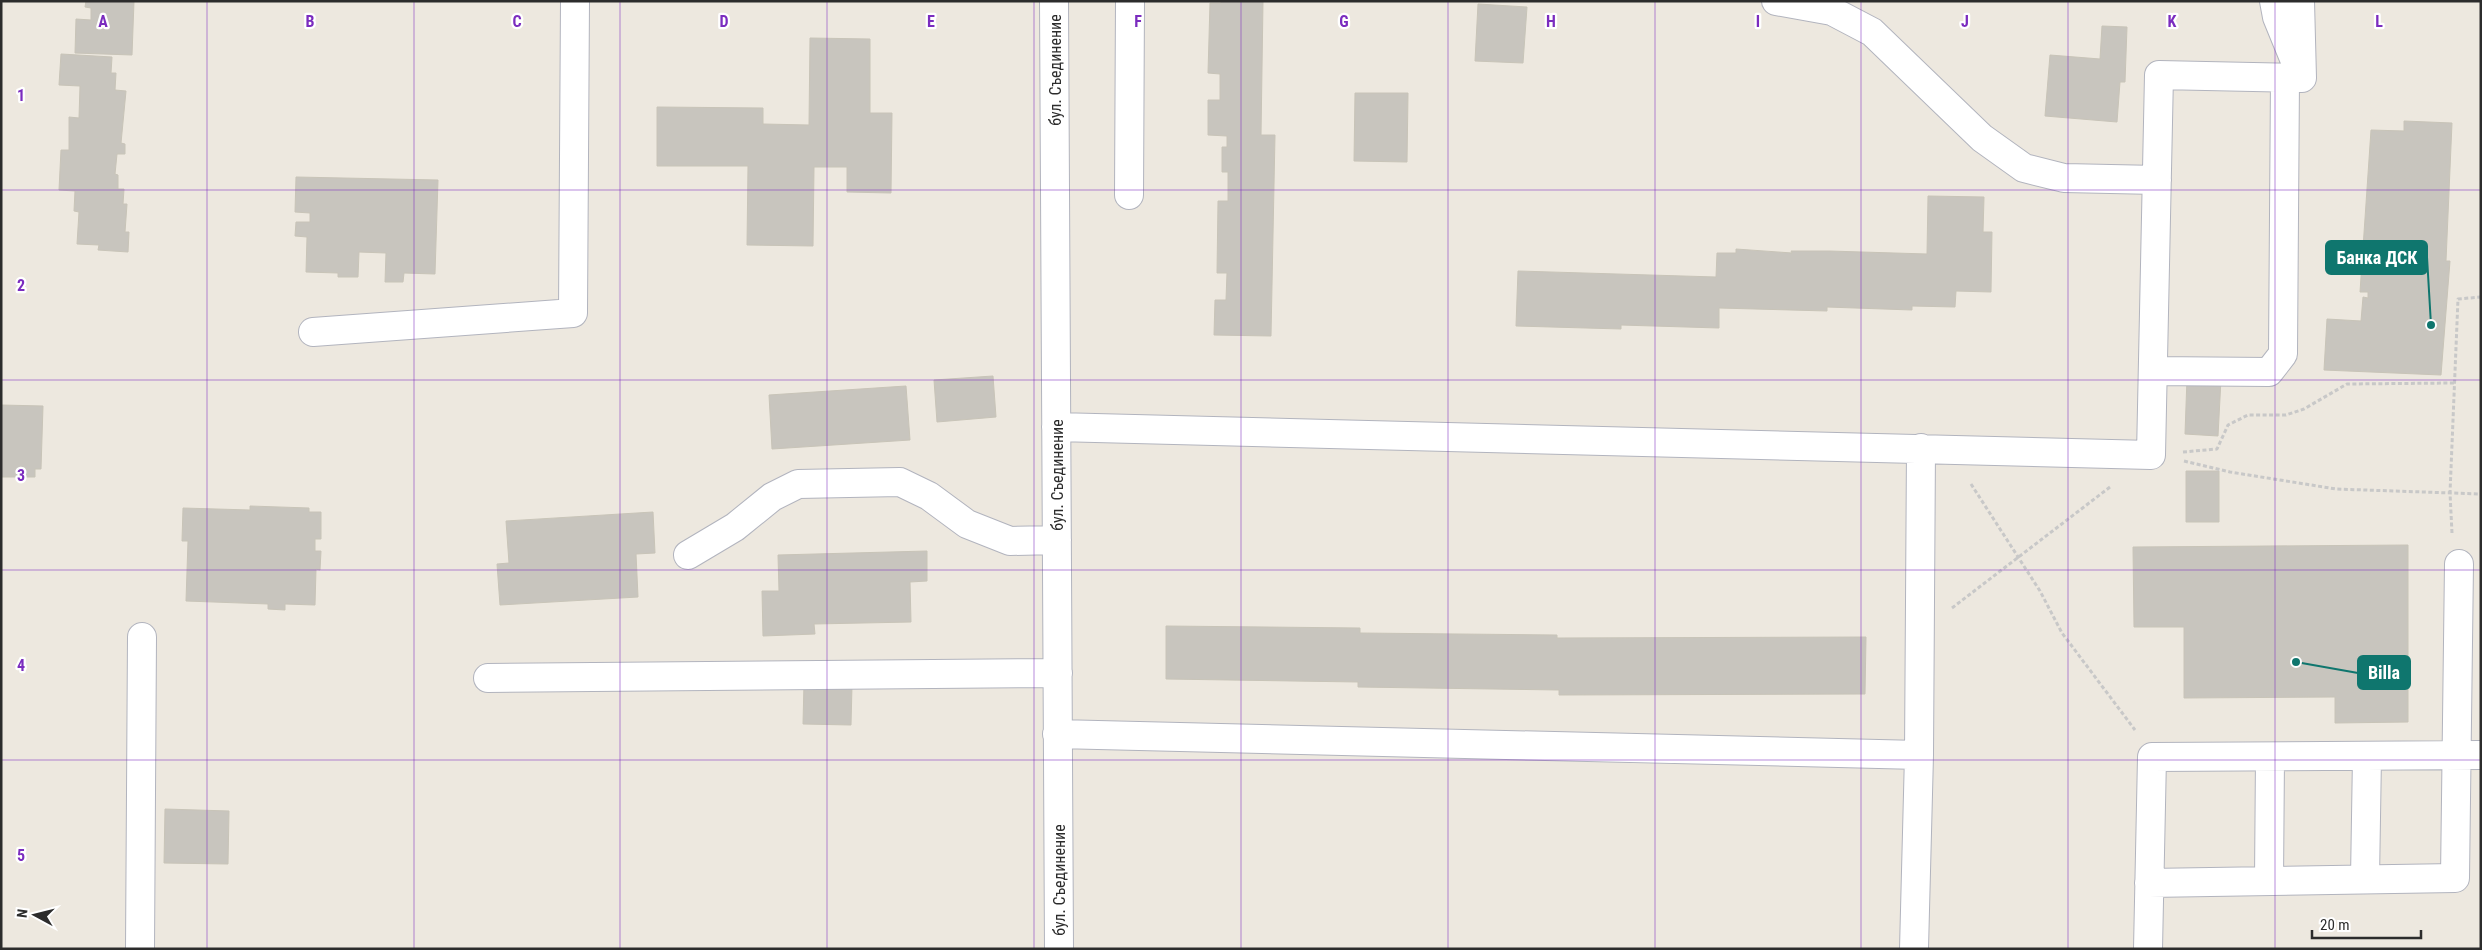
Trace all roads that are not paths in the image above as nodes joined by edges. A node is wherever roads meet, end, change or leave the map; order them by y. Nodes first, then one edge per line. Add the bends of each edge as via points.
1 (574, 1) edge
2 (1054, 1) edge
3 (1130, 1) edge
4 (1776, 1) edge
5 (2274, 1) edge
6 (2300, 1) edge
7 (2294, 78) junction
8 (2157, 180) junction
9 (1129, 195) dead end
10 (313, 332) dead end
11 (2153, 371) junction
12 (1056, 427) junction
13 (1921, 448) junction
14 (1057, 540) junction
15 (688, 555) dead end
16 (2459, 564) road end
17 (142, 637) dead end
18 (1058, 673) junction
19 (488, 678) dead end
20 (1058, 734) junction
21 (1919, 755) junction
22 (2469, 755) edge
23 (2367, 756) junction
24 (2270, 757) junction
25 (2365, 880) junction
26 (2269, 881) junction
27 (2150, 883) junction
28 (140, 949) edge
29 (1059, 949) edge
30 (1914, 949) edge
31 (2148, 949) edge

1 - 10 street via 573,313
2 - 12 street, бул. Съединение
3 - 9 street
4 - 8 street via 1832,11 1872,32 1982,138 2024,168 2064,178
5 - 7 street
6 - 7 street
7 - 8 street via 2159,76
7 - 11 street via 2283,354 2269,372
8 - 11 street
11 - 13 street via 2151,455
12 - 13 street
12 - 14 street, бул. Съединение
13 - 21 street
14 - 15 street via 1010,541 967,524 929,496 900,482 798,484 772,497 735,526
14 - 18 street, бул. Съединение
16 - 22 street
17 - 28 street
18 - 19 street
18 - 20 street, бул. Съединение
20 - 21 street
20 - 29 street, бул. Съединение
21 - 30 street
22 - 23 street
22 - 25 street via 2455,878
23 - 24 street
23 - 25 street
24 - 26 street
24 - 27 street via 2152,757
25 - 26 street
26 - 27 street
27 - 31 street

